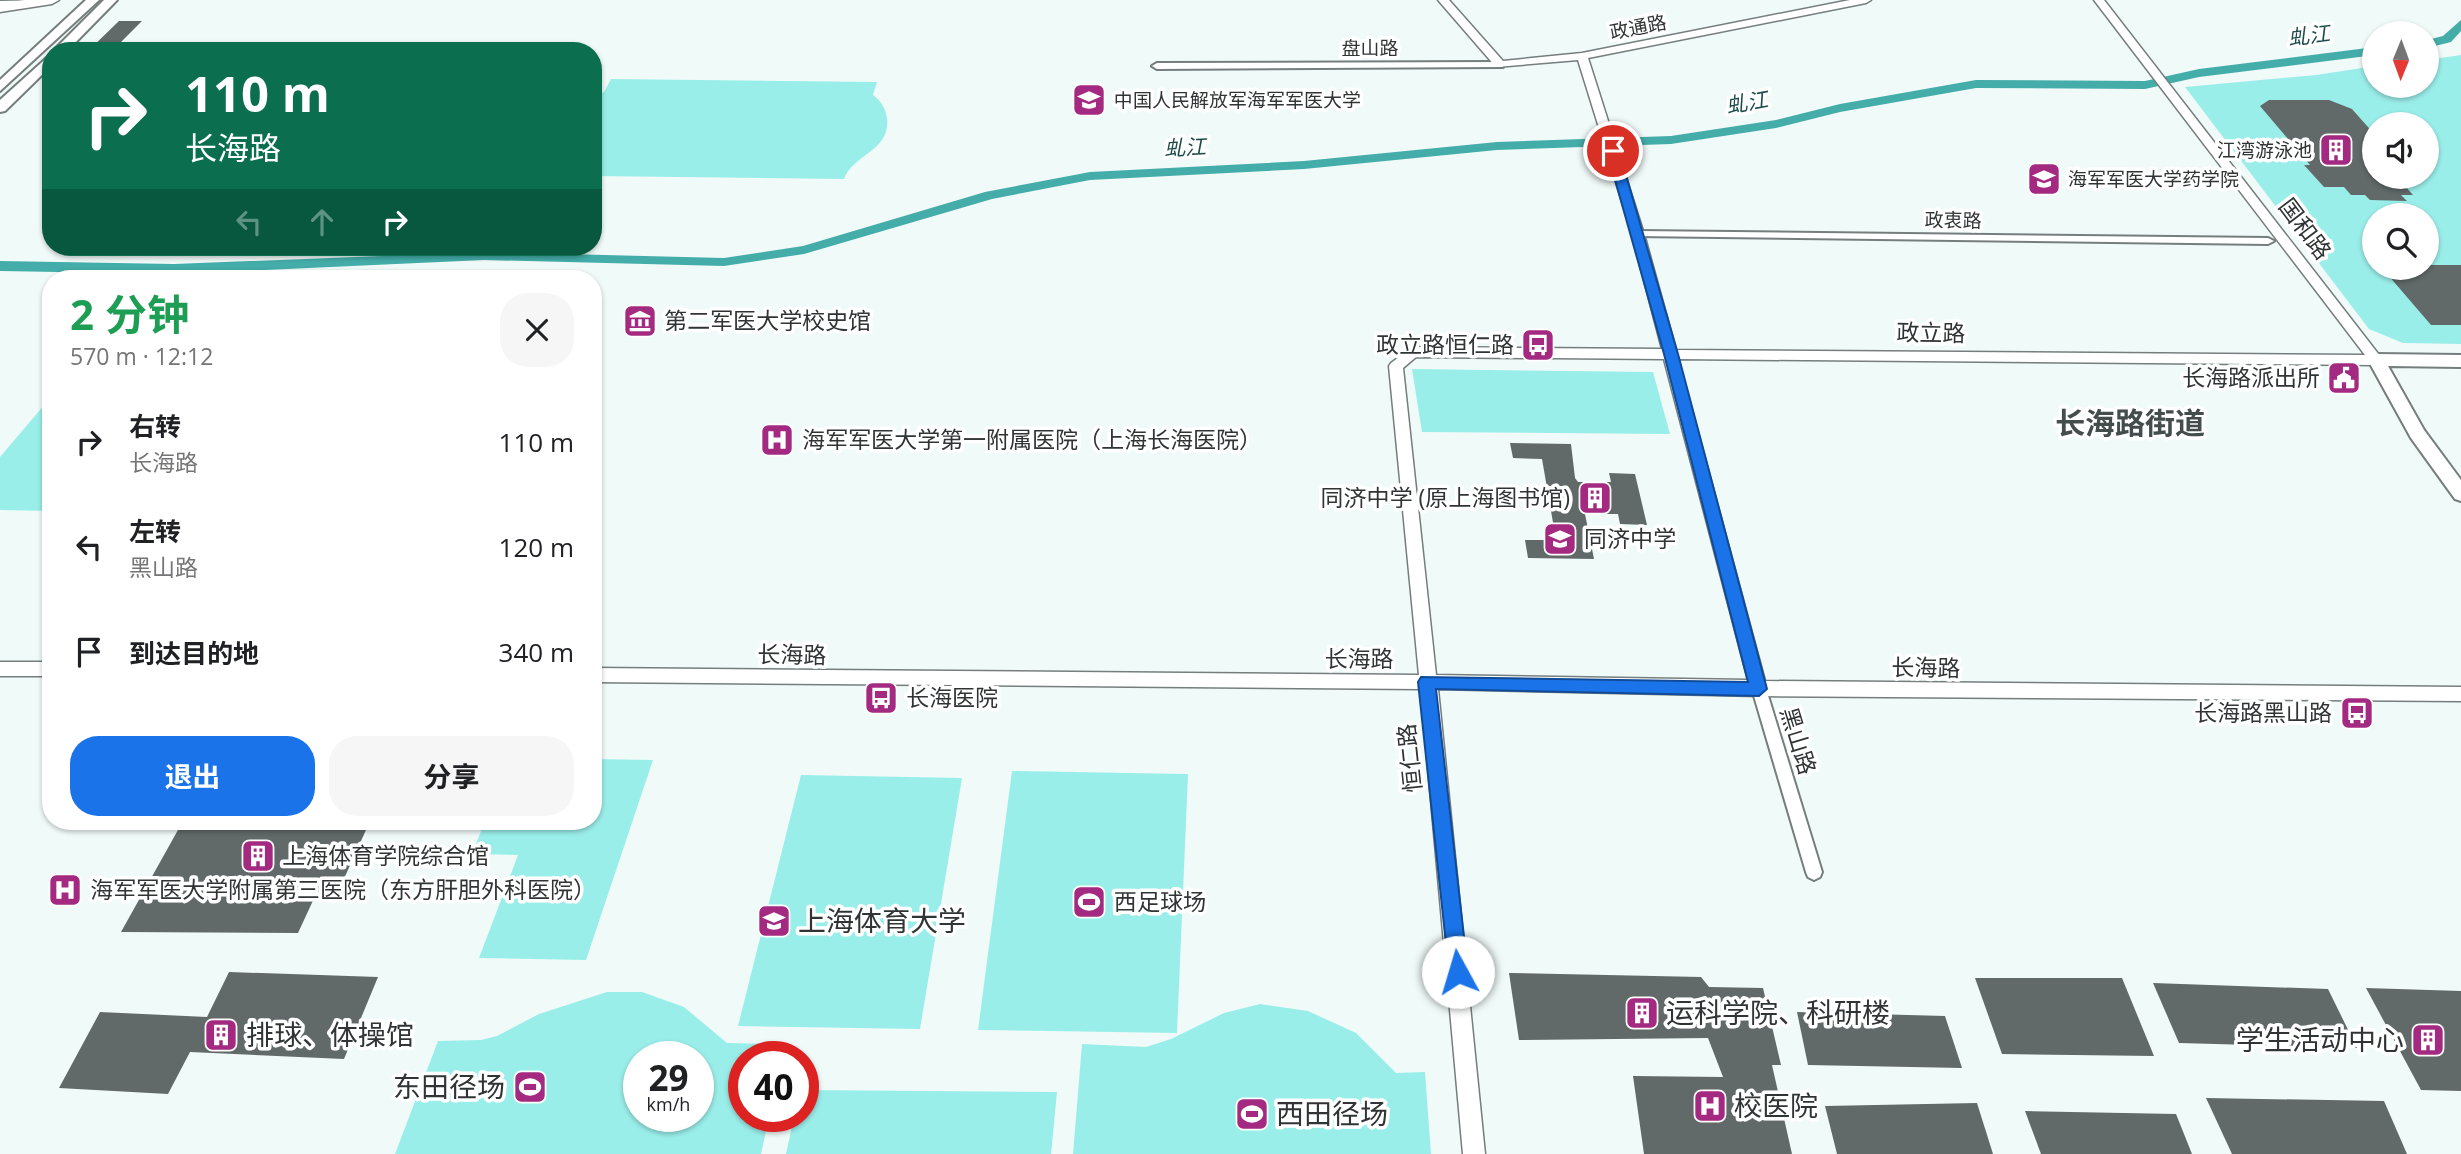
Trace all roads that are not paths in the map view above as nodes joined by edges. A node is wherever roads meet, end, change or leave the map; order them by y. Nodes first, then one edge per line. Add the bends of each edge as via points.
1 (39, 0) edge
2 (52, 0) edge
3 (93, 0) edge
4 (111, 0) edge
5 (1443, 0) edge
6 (1866, 0) edge
7 (2099, 0) edge
8 (0, 7) edge
9 (48, 42) edge
10 (67, 42) edge
11 (42, 48) edge
12 (1582, 56) junction
13 (1157, 65) dead end
14 (1500, 65) junction
15 (42, 67) edge
16 (0, 87) edge
17 (0, 108) edge
18 (1638, 234) junction
19 (2268, 241) dead end
20 (1671, 354) junction
21 (1402, 359) joint
22 (2375, 360) junction
23 (2461, 361) edge
24 (2461, 494) edge
25 (0, 668) edge
26 (42, 669) edge
27 (602, 675) edge
28 (1427, 682) junction
29 (1759, 689) junction
30 (2461, 694) edge
31 (1814, 872) dead end
32 (1474, 1154) edge

1 - 8 highway
2 - 8 main road
3 - 9 main road
4 - 10 main road
5 - 14 street
6 - 12 street, 政通路
7 - 22 street, 国和路
11 - 16 main road
12 - 14 street, 盘山路
12 - 18 street, 黑山路
13 - 14 street, 盘山路
15 - 17 main road
18 - 19 street, 政衷路
18 - 20 street, 黑山路
20 - 21 street, 政立路 via 1413,352
20 - 22 street, 政立路
20 - 29 street, 黑山路
21 - 28 street, 恒仁路 via 1396,366
22 - 23 main road, 政立路
22 - 24 main road, 国和路 via 2417,434
25 - 26 street
27 - 28 street, 长海路
28 - 29 street, 长海路
28 - 32 street, 恒仁路
29 - 30 street, 长海路
29 - 31 street, 黑山路

